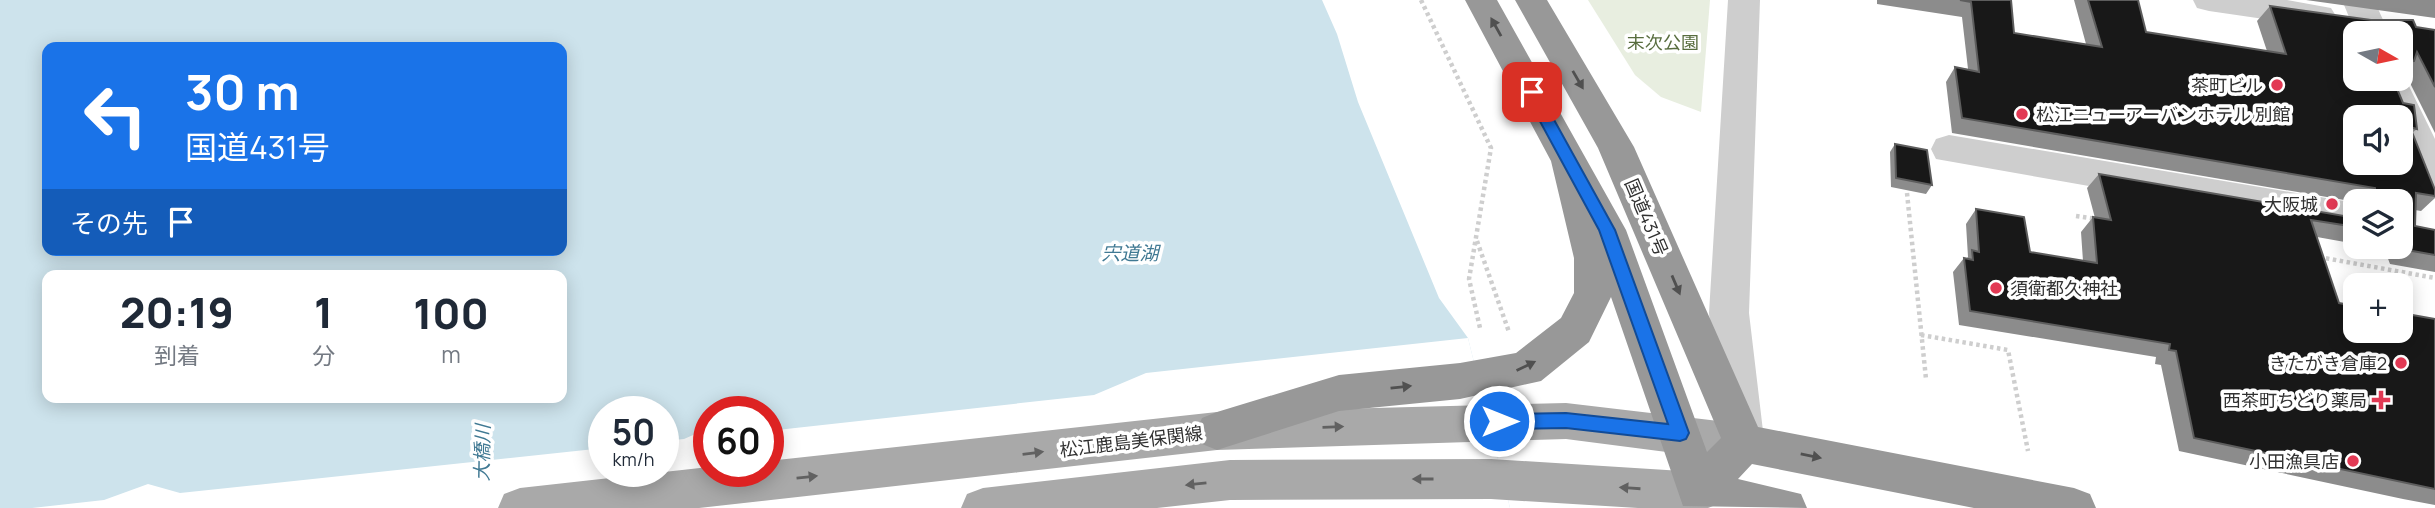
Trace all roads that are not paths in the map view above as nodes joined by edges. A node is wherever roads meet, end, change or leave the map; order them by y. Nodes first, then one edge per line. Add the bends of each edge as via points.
1 (1481, 0) edge
2 (1531, 0) edge
3 (1744, 0) edge
4 (2208, 0) edge
5 (2366, 19) edge
6 (2396, 91) edge
7 (1949, 149) dead end
8 (1569, 161) junction
9 (2435, 180) edge
10 (2343, 216) edge
11 (1217, 431) junction
12 (1680, 433) junction
13 (1744, 443) junction
14 (1698, 492) junction
15 (520, 508) edge
16 (983, 508) edge
17 (1786, 508) edge
18 (2074, 508) edge

8 -> 1 highway
2 -> 13 highway, 国道431号 via 1616,147
3 - 13 street via 1729,313
4 - 5 street
6 - 9 street
7 - 10 street
11 -> 8 highway via 1339,393 1460,381 1526,369 1575,330 1594,293 1593,258
8 - 12 highway via 1607,230
11 -> 12 main road, 松江鹿島美保関線 via 1566,421
15 -> 11 main road, 松江鹿島美保関線
12 - 13 main road, 松江鹿島美保関線
12 - 14 highway
13 - 14 highway
13 -> 18 highway
14 -> 16 main road via 1492,479 1230,480
14 - 17 highway

